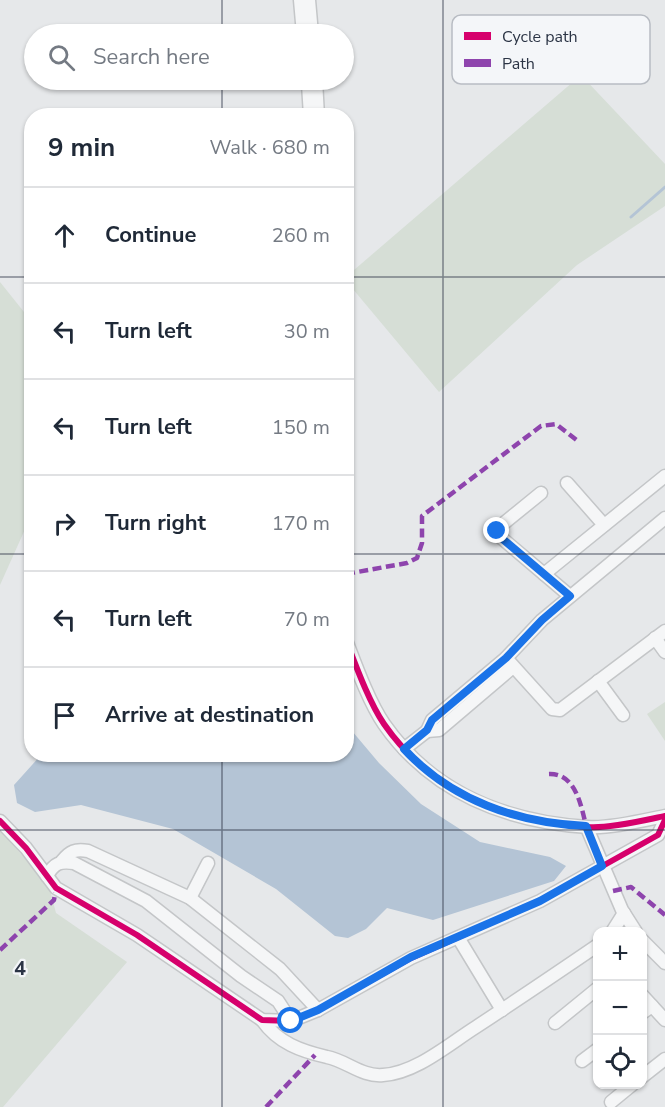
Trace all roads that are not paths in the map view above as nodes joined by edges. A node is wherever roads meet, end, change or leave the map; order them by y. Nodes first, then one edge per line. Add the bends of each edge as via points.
1 (300, 0) edge
2 (309, 0) edge
3 (302, 24) edge
4 (311, 24) edge
5 (308, 90) edge
6 (317, 90) edge
7 (309, 108) edge
8 (318, 108) edge
9 (665, 476) edge
10 (567, 483) dead end
11 (541, 493) dead end
12 (665, 518) edge
13 (603, 525) junction
14 (544, 574) junction
15 (570, 596) junction
16 (660, 634) edge
17 (665, 652) edge
18 (354, 658) edge
19 (509, 662) junction
20 (598, 681) junction
21 (623, 715) dead end
22 (404, 749) junction
23 (665, 818) edge
24 (0, 821) edge
25 (587, 828) junction
26 (62, 861) junction
27 (208, 863) dead end
28 (602, 866) junction
29 (47, 876) junction
30 (190, 898) junction
31 (624, 913) junction
32 (615, 927) edge
33 (633, 927) edge
34 (459, 939) junction
35 (647, 945) edge
36 (593, 948) edge
37 (665, 963) edge
38 (593, 991) edge
39 (647, 1009) edge
40 (318, 1010) junction
41 (502, 1010) junction
42 (262, 1020) junction
43 (665, 1020) edge
44 (291, 1021) junction
45 (555, 1023) dead end
46 (593, 1052) edge
47 (665, 1059) edge
48 (582, 1061) dead end
49 (647, 1073) edge
50 (627, 1089) edge
51 (611, 1102) dead end

1 - 3 street
2 - 4 street
5 - 7 street
6 - 8 street
9 - 13 street
10 - 13 street
11 - 14 street via 497,531
12 - 15 street
13 - 14 street
14 - 15 street
15 - 19 street via 542,620
16 - 17 street
16 - 20 street
18 - 22 street via 383,723
19 - 20 street via 556,710
19 - 22 street via 432,720 427,730
20 - 21 street
22 - 25 street via 424,771 448,788 482,804 539,821
23 - 25 street
23 - 28 street via 658,835
24 - 29 street
25 - 28 street
26 - 29 street
26 - 30 street via 68,853 88,850
26 - 44 street via 74,863 146,901 278,1001
27 - 30 street
28 - 31 street
28 - 34 street
29 - 42 street via 56,888 137,934
30 - 40 street via 280,969
31 - 32 street
31 - 33 street
34 - 40 street via 411,957
34 - 41 street
35 - 37 street
36 - 41 street
38 - 45 street
39 - 43 street
40 - 44 street
41 - 42 street via 403,1071 382,1075 350,1068 330,1057 279,1041
42 - 44 street
46 - 48 street
47 - 49 street
50 - 51 street

